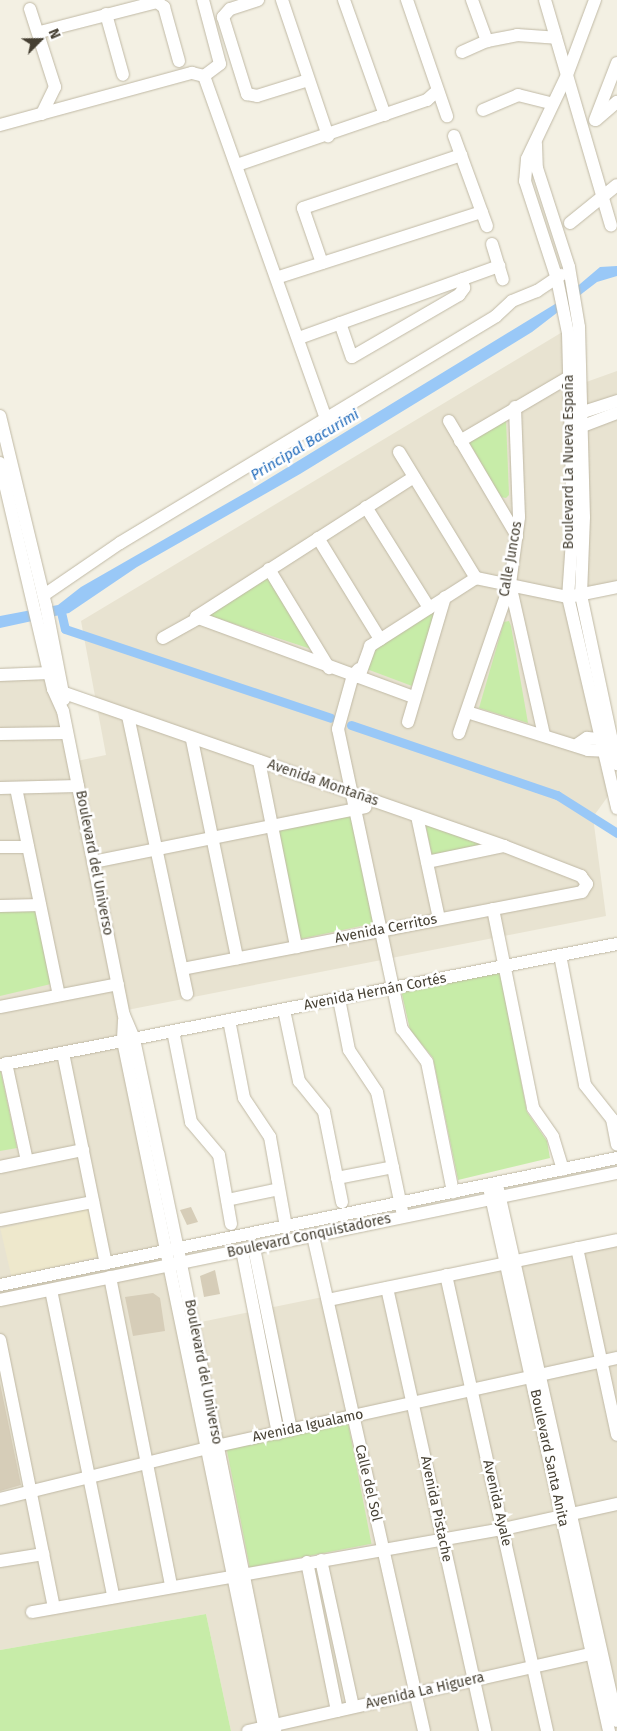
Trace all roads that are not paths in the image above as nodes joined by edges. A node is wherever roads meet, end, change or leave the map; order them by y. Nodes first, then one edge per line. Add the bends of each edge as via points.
1 (203, 0) edge
2 (258, 0) edge
3 (282, 0) edge
4 (344, 0) edge
5 (407, 0) edge
6 (472, 0) edge
7 (545, 0) edge
8 (595, 0) edge
9 (30, 9) dead end
10 (106, 14) junction
11 (40, 32) junction
12 (556, 38) junction
13 (487, 41) junction
14 (462, 52) dead end
15 (179, 61) dead end
16 (617, 63) edge
17 (123, 74) dead end
18 (566, 75) junction
19 (204, 76) junction
20 (308, 80) junction
21 (437, 91) junction
22 (617, 102) edge
23 (551, 103) junction
24 (482, 110) dead end
25 (42, 114) junction
26 (385, 115) junction
27 (447, 116) dead end
28 (595, 120) junction
29 (0, 124) edge
30 (583, 133) junction
31 (328, 136) junction
32 (454, 136) dead end
33 (536, 141) junction
34 (461, 155) junction
35 (238, 165) junction
36 (617, 185) edge
37 (602, 198) junction
38 (482, 212) junction
39 (570, 223) dead end
40 (487, 226) dead end
41 (611, 226) dead end
42 (492, 244) dead end
43 (322, 263) junction
44 (499, 266) junction
45 (569, 272) junction
46 (279, 278) junction
47 (462, 279) junction
48 (503, 279) dead end
49 (558, 282) junction
50 (340, 323) junction
51 (299, 338) junction
52 (575, 373) junction
53 (617, 401) edge
54 (515, 407) junction
55 (617, 413) edge
56 (576, 414) junction
57 (0, 416) edge
58 (326, 419) junction
59 (449, 421) dead end
60 (577, 428) junction
61 (460, 441) junction
62 (399, 452) dead end
63 (0, 463) edge
64 (414, 477) junction
65 (366, 507) junction
66 (517, 536) junction
67 (318, 538) junction
68 (269, 569) junction
69 (476, 578) junction
70 (510, 584) junction
71 (617, 587) edge
72 (574, 596) junction
73 (445, 597) junction
74 (41, 603) junction
75 (429, 608) junction
76 (197, 617) junction
77 (47, 638) junction
78 (163, 638) dead end
79 (380, 639) junction
80 (329, 668) junction
81 (49, 673) junction
82 (0, 674) edge
83 (357, 674) junction
84 (53, 690) junction
85 (65, 694) junction
86 (414, 697) junction
87 (63, 711) junction
88 (467, 712) junction
89 (128, 716) junction
90 (408, 722) dead end
91 (67, 733) junction
92 (459, 733) dead end
93 (0, 734) edge
94 (544, 735) junction
95 (192, 740) junction
96 (610, 745) edge
97 (258, 761) junction
98 (617, 764) edge
99 (78, 786) junction
100 (0, 788) edge
101 (16, 788) junction
102 (354, 794) junction
103 (382, 804) junction
104 (617, 808) edge
105 (357, 809) junction
106 (417, 816) junction
107 (271, 826) junction
108 (213, 838) junction
109 (504, 846) junction
110 (0, 847) edge
111 (28, 847) junction
112 (156, 850) junction
113 (93, 862) junction
114 (427, 862) junction
115 (587, 884) joint
116 (40, 905) junction
117 (0, 906) edge
118 (493, 909) junction
119 (439, 919) junction
120 (382, 930) junction
121 (296, 947) junction
122 (616, 947) edge
123 (560, 955) junction
124 (237, 958) junction
125 (504, 966) junction
126 (182, 969) junction
127 (118, 984) junction
128 (394, 988) junction
129 (187, 994) dead end
130 (59, 995) junction
131 (339, 999) junction
132 (0, 1007) edge
133 (284, 1010) junction
134 (230, 1020) junction
135 (173, 1032) junction
136 (128, 1040) junction
137 (63, 1053) junction
138 (3, 1064) edge
139 (614, 1119) edge
140 (617, 1145) edge
141 (83, 1150) junction
142 (617, 1158) edge
143 (27, 1161) junction
144 (0, 1167) edge
145 (393, 1167) junction
146 (563, 1170) junction
147 (617, 1173) edge
148 (337, 1178) junction
149 (492, 1184) junction
150 (279, 1189) junction
151 (453, 1192) junction
152 (496, 1198) junction
153 (227, 1200) junction
154 (93, 1202) junction
155 (342, 1202) dead end
156 (400, 1203) junction
157 (403, 1217) junction
158 (0, 1220) edge
159 (231, 1224) dead end
160 (286, 1227) junction
161 (313, 1236) junction
162 (617, 1240) edge
163 (577, 1248) junction
164 (248, 1249) junction
165 (173, 1250) junction
166 (510, 1262) junction
167 (106, 1264) junction
168 (175, 1264) junction
169 (446, 1276) junction
170 (110, 1277) junction
171 (0, 1285) edge
172 (388, 1288) junction
173 (51, 1290) junction
174 (0, 1300) edge
175 (328, 1300) junction
176 (0, 1340) edge
177 (617, 1358) edge
178 (601, 1362) junction
179 (535, 1376) junction
180 (471, 1390) junction
181 (413, 1403) junction
182 (354, 1416) junction
183 (285, 1431) junction
184 (617, 1435) edge
185 (212, 1447) junction
186 (148, 1465) junction
187 (90, 1479) junction
188 (31, 1494) junction
189 (0, 1499) edge
190 (617, 1504) edge
191 (566, 1515) junction
192 (503, 1529) junction
193 (443, 1539) junction
194 (383, 1549) junction
195 (43, 1554) junction
196 (321, 1560) junction
197 (0, 1561) edge
198 (307, 1562) junction
199 (238, 1574) junction
200 (172, 1586) junction
201 (113, 1596) junction
202 (54, 1608) junction
203 (32, 1612) dead end
204 (597, 1652) junction
205 (533, 1667) junction
206 (474, 1680) junction
207 (415, 1693) junction
208 (353, 1707) junction
209 (337, 1711) junction
210 (617, 1721) edge
211 (269, 1729) edge
212 (248, 1731) edge
213 (424, 1731) edge
214 (485, 1731) edge
215 (547, 1731) edge
216 (609, 1731) edge

1 - 19 street via 220,64
2 - 20 street via 230,9 223,17 247,94 257,96
3 - 20 street
4 - 26 street
5 - 21 street
6 - 13 street
7 - 12 street
8 - 18 street, Boulevard La Nueva España
9 - 11 street
10 - 11 street
10 - 15 street via 160,2
10 - 17 street
11 - 25 street via 55,87
12 - 13 street via 517,35
12 - 18 street
13 - 14 street
16 - 28 street
18 - 23 street, Boulevard La Nueva España
18 - 30 street
19 - 25 street via 192,73
19 - 35 street
20 - 31 street
21 - 26 street via 432,98
21 - 27 street
22 - 28 street
23 - 24 street via 518,95
23 - 33 street, Boulevard La Nueva España
25 - 29 street
26 - 31 street
28 - 30 street
30 - 37 street
31 - 35 street
32 - 34 street
33 - 45 street, Boulevard La Nueva España via 537,168
33 - 49 street, Boulevard La Nueva España via 527,159 525,181
34 - 38 street
34 - 43 street via 303,208
35 - 46 street
36 - 37 street
37 - 39 street
37 - 41 street
38 - 40 street
38 - 43 street
42 - 44 street
43 - 46 street
44 - 47 street
44 - 48 street
45 - 49 street
45 - 52 street, Boulevard La Nueva España via 576,312
46 - 51 street
47 - 50 street
47 - 50 street via 464,288 459,295 352,356
49 - 52 street, Boulevard La Nueva España
49 - 58 street via 512,301 496,316
50 - 51 street
51 - 58 street
52 - 54 street
52 - 56 street, Boulevard La Nueva España
53 - 56 street
54 - 61 street
54 - 66 street, Calle Juncos
55 - 60 street
56 - 60 street, Boulevard La Nueva España
57 - 74 street, Boulevard del Universo
58 - 74 street via 120,543
59 - 61 street
60 - 72 street, Boulevard La Nueva España via 572,526
61 - 66 street
62 - 64 street
63 - 74 street, Boulevard del Universo
64 - 65 street
64 - 69 street
65 - 67 street
65 - 75 street
66 - 70 street, Calle Juncos
67 - 68 street
67 - 79 street
68 - 76 street
68 - 80 street
69 - 70 street
69 - 73 street
70 - 72 street
70 - 88 street, Calle Juncos
70 - 94 street
71 - 72 street
72 - 96 street, Boulevard La Nueva España
73 - 75 street
73 - 86 street
74 - 77 street, Boulevard del Universo
75 - 79 street
76 - 78 street
76 - 80 street
77 - 81 street, Boulevard del Universo
77 - 85 street, Boulevard del Universo
79 - 83 street via 367,649
80 - 83 street
81 - 82 street
81 - 84 street, Boulevard del Universo
83 - 86 street
83 - 102 street via 343,740
84 - 85 street, Avenida Montañas
84 - 87 street, Boulevard del Universo
85 - 87 street, Boulevard del Universo
85 - 89 street, Avenida Montañas
86 - 90 street
87 - 91 street, Boulevard del Universo
88 - 92 street, Calle Juncos
88 - 94 street
89 - 95 street, Avenida Montañas
89 - 112 street
91 - 93 street
91 - 99 street, Boulevard del Universo
94 - 96 street via 578,744 587,738
95 - 97 street, Avenida Montañas
95 - 108 street
96 - 98 street, Boulevard La Nueva España
96 - 104 street, Boulevard La Nueva España
97 - 102 street, Avenida Montañas
97 - 107 street
99 - 101 street
99 - 113 street, Boulevard del Universo
100 - 101 street
101 - 111 street
102 - 103 street, Avenida Montañas
102 - 105 street
103 - 105 street
103 - 106 street, Avenida Montañas
105 - 107 street
105 - 120 street
106 - 109 street, Avenida Montañas
106 - 114 street
107 - 108 street
107 - 121 street
108 - 112 street
108 - 124 street
109 - 114 street
109 - 115 street, Avenida Montañas via 581,876
110 - 111 street
111 - 116 street
112 - 113 street
112 - 126 street
113 - 127 street, Boulevard del Universo
114 - 119 street
115 - 118 street, Avenida Cerritos via 582,892
116 - 117 street
116 - 130 street
118 - 119 street, Avenida Cerritos
118 - 125 street
119 - 120 street, Avenida Cerritos
120 - 121 street, Avenida Cerritos
120 - 128 street
121 - 124 street, Avenida Cerritos
122 - 123 street, Avenida Hernán Cortés
123 - 125 street, Avenida Hernán Cortés
123 - 139 street via 585,1085
124 - 126 street, Avenida Cerritos
125 - 128 street, Avenida Hernán Cortés
125 - 146 street via 533,1108 553,1137
126 - 129 street
127 - 130 street
127 - 136 street, Boulevard del Universo
128 - 131 street, Avenida Hernán Cortés
128 - 151 street via 402,1029 427,1062
130 - 132 street
131 - 133 street, Avenida Hernán Cortés
131 - 145 street via 349,1050 378,1092
133 - 134 street, Avenida Hernán Cortés
133 - 148 street via 299,1081 323,1109
134 - 135 street, Avenida Hernán Cortés
134 - 150 street via 244,1098 268,1132
135 - 136 street, Avenida Hernán Cortés
135 - 153 street via 191,1122 219,1155
136 - 137 street, Avenida Hernán Cortés
136 - 165 street, Boulevard del Universo
137 - 138 street, Avenida Hernán Cortés
137 - 141 street
138 - 143 street
139 - 140 street
141 - 143 street
141 - 154 street
142 - 146 street, Boulevard Conquistadores
143 - 144 street
145 - 148 street
145 - 156 street
146 - 149 street, Boulevard Conquistadores
147 - 152 street, Boulevard Conquistadores
148 - 155 street
149 - 151 street, Boulevard Conquistadores
149 - 152 street, Boulevard Santa Anita
150 - 153 street
150 - 160 street
151 - 156 street, Boulevard Conquistadores
152 - 157 street, Boulevard Conquistadores
152 - 166 street, Boulevard Santa Anita
153 - 159 street
154 - 158 street
154 - 167 street
156 - 157 street
156 - 160 street, Boulevard Conquistadores
157 - 161 street, Boulevard Conquistadores
160 - 165 street, Boulevard Conquistadores
161 - 164 street, Boulevard Conquistadores
161 - 175 street, Calle del Sol
162 - 163 street
163 - 166 street
163 - 178 street
164 - 168 street, Boulevard Conquistadores
164 - 183 street
165 - 167 street, Boulevard Conquistadores
165 - 168 street, Boulevard del Universo
166 - 169 street
166 - 179 street, Boulevard Santa Anita
167 - 171 street, Boulevard Conquistadores
168 - 170 street, Boulevard Conquistadores
168 - 185 street, Boulevard del Universo
169 - 172 street
169 - 180 street, Avenida Ayale
170 - 173 street, Boulevard Conquistadores
170 - 186 street
172 - 175 street
172 - 181 street, Avenida Pistache
173 - 174 street, Boulevard Conquistadores
173 - 187 street
175 - 182 street, Calle del Sol
176 - 188 street
177 - 178 street, Avenida Igualamo
178 - 179 street, Avenida Igualamo
178 - 184 street
179 - 180 street, Avenida Igualamo
179 - 191 street, Boulevard Santa Anita
180 - 181 street, Avenida Igualamo
180 - 192 street, Avenida Ayale
181 - 182 street, Avenida Igualamo
181 - 193 street, Avenida Pistache
182 - 183 street, Avenida Igualamo
182 - 194 street, Calle del Sol
183 - 185 street, Avenida Igualamo
185 - 186 street, Avenida Igualamo
185 - 199 street, Boulevard del Universo
186 - 187 street, Avenida Igualamo
186 - 200 street
187 - 188 street, Avenida Igualamo
187 - 201 street
188 - 189 street, Avenida Igualamo
188 - 195 street
190 - 191 street
191 - 192 street
191 - 204 street, Boulevard Santa Anita
192 - 193 street
192 - 205 street, Avenida Ayale
193 - 194 street
193 - 206 street, Avenida Pistache
194 - 196 street
194 - 207 street, Calle del Sol
195 - 197 street
195 - 202 street
196 - 198 street
196 - 208 street
198 - 199 street
198 - 209 street
199 - 200 street
199 - 211 street, Boulevard del Universo
200 - 201 street
201 - 202 street
202 - 203 street
204 - 205 street, Avenida La Higuera
204 - 210 street, Boulevard Santa Anita
204 - 216 street, Boulevard Santa Anita
205 - 206 street, Avenida La Higuera
205 - 215 street, Avenida Ayale
206 - 207 street, Avenida La Higuera
206 - 214 street, Avenida Pistache
207 - 208 street, Avenida La Higuera
207 - 213 street, Calle del Sol
208 - 209 street, Avenida La Higuera
209 - 211 street, Avenida La Higuera
211 - 212 street, Avenida La Higuera

